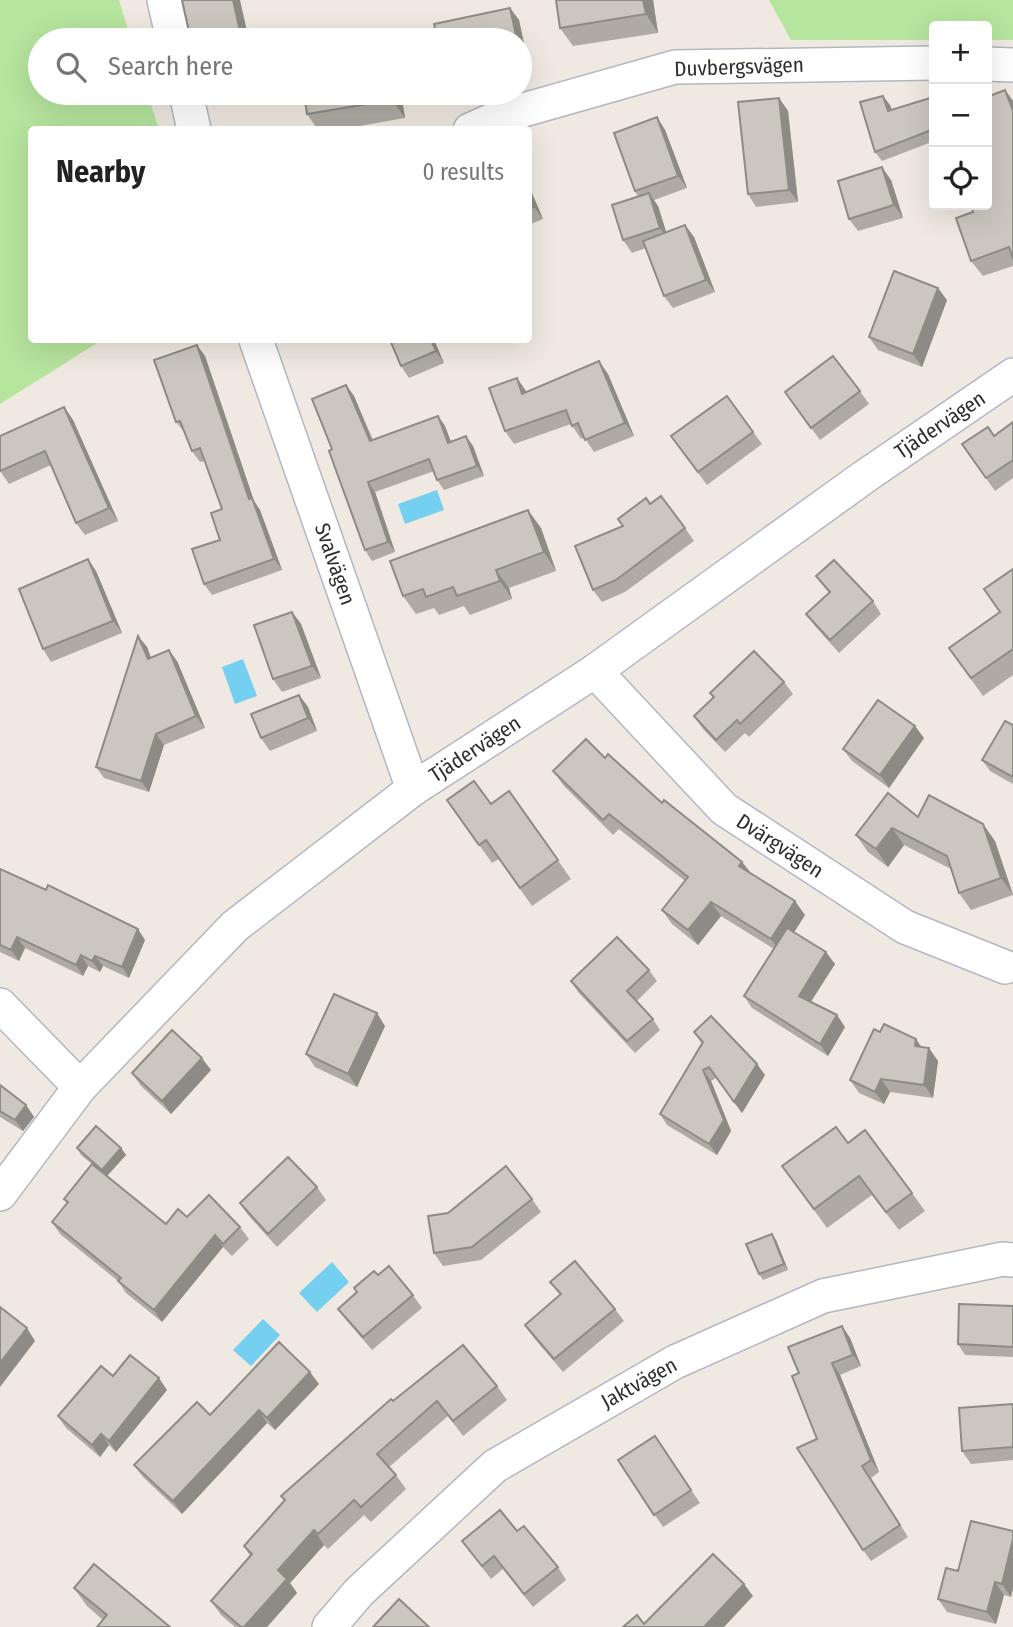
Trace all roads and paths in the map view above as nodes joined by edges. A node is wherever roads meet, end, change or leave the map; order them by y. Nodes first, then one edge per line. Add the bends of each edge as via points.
1 (164, 0) edge
2 (170, 28) edge
3 (929, 64) edge
4 (992, 64) edge
5 (1013, 65) edge
6 (189, 105) edge
7 (193, 126) edge
8 (479, 126) edge
9 (257, 343) edge
10 (1013, 375) edge
11 (595, 671) junction
12 (413, 789) junction
13 (1005, 967) dead end
14 (0, 1005) edge
15 (80, 1087) junction
16 (0, 1194) edge
17 (1013, 1260) edge
18 (328, 1627) edge

1 - 2 street
3 - 8 street, Duvbergsvägen via 675,67
4 - 5 street
6 - 7 street
9 - 12 street, Svalvägen
10 - 11 street, Tjädervägen
11 - 12 street, Tjädervägen
11 - 13 street, Dvärgvägen via 724,809 905,927
12 - 15 street, Tjädervägen via 234,926
14 - 15 street
15 - 16 street, Tjädervägen
17 - 18 street, Jaktvägen via 823,1296 675,1362 495,1466 359,1592

